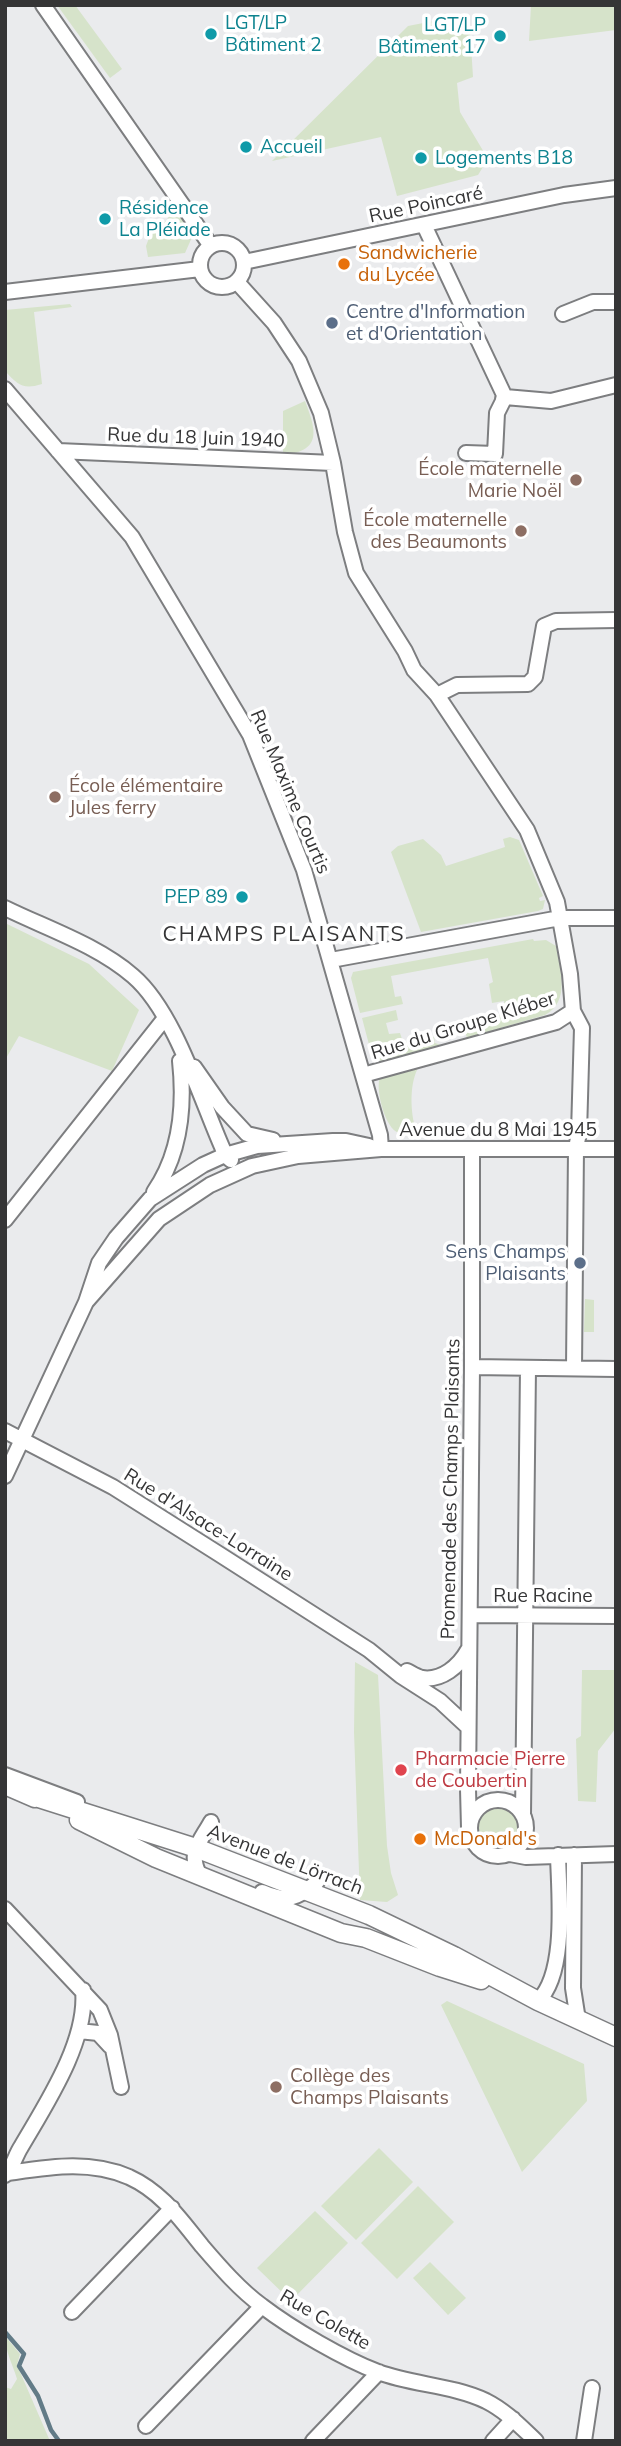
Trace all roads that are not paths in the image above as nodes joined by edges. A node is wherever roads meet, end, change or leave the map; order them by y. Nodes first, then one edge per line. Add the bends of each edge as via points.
1 (43, 5) edge
2 (616, 188) edge
3 (424, 225) junction
4 (211, 246) junction
5 (244, 261) junction
6 (200, 269) junction
7 (237, 282) junction
8 (5, 292) edge
9 (616, 302) edge
10 (563, 314) dead end
11 (616, 385) edge
12 (5, 389) edge
13 (504, 398) junction
14 (58, 451) junction
15 (466, 453) dead end
16 (334, 463) junction
17 (616, 620) edge
18 (437, 695) junction
19 (5, 908) edge
20 (559, 918) junction
21 (616, 918) edge
22 (331, 960) junction
23 (572, 1011) junction
24 (165, 1018) junction
25 (178, 1042) junction
26 (363, 1075) junction
27 (247, 1142) junction
28 (576, 1148) junction
29 (381, 1149) junction
30 (616, 1149) edge
31 (472, 1150) junction
32 (226, 1155) junction
33 (243, 1169) junction
34 (150, 1199) junction
35 (5, 1220) edge
36 (86, 1302) junction
37 (472, 1367) junction
38 (528, 1368) junction
39 (574, 1368) junction
40 (616, 1368) edge
41 (5, 1432) edge
42 (22, 1440) junction
43 (5, 1476) edge
44 (470, 1615) junction
45 (525, 1615) junction
46 (616, 1616) edge
47 (468, 1649) junction
48 (384, 1661) junction
49 (468, 1727) junction
50 (5, 1775) edge
51 (5, 1785) edge
52 (26, 1794) junction
53 (523, 1815) junction
54 (211, 1822) dead end
55 (469, 1828) junction
56 (526, 1836) junction
57 (197, 1848) junction
58 (510, 1854) junction
59 (616, 1854) edge
60 (558, 1855) junction
61 (574, 1855) junction
62 (201, 1875) junction
63 (312, 1887) junction
64 (5, 1909) edge
65 (83, 1990) junction
66 (518, 1992) junction
67 (538, 2001) junction
68 (578, 2020) junction
69 (79, 2031) junction
70 (613, 2035) edge
71 (113, 2050) junction
72 (121, 2087) dead end
73 (7, 2174) edge
74 (172, 2208) junction
75 (262, 2306) junction
76 (72, 2312) dead end
77 (379, 2372) junction
78 (592, 2388) dead end
79 (513, 2419) junction
80 (146, 2426) dead end
81 (313, 2441) edge
82 (493, 2441) edge
83 (537, 2441) edge
84 (583, 2441) edge

1 - 4 street
2 - 3 street, Rue Poincaré
3 - 5 street, Rue Poincaré
3 - 13 street
4 - 5 street via 232,245
4 - 6 street via 202,256
5 - 7 street
6 - 7 street via 212,284 225,287
6 - 8 street
7 - 16 street via 274,323 299,361 321,413
9 - 10 street via 593,302
11 - 13 street via 551,401
12 - 14 street, Rue Maxime Courtis
13 - 15 street via 497,412 495,454
14 - 16 street, Rue du 18 Juin 1940
14 - 22 street, Rue Maxime Courtis via 132,537 250,735 304,870
16 - 18 street via 356,573 414,670
17 - 18 street via 556,621 544,626 535,677 528,684 457,685
18 - 20 street via 527,830 557,902
19 - 24 street via 98,953 132,976
20 - 21 street
20 - 22 street
20 - 23 street
22 - 26 street, Rue Maxime Courtis
23 - 26 street, Rue du Groupe Kléber via 556,1023
23 - 28 street via 582,1028
24 - 25 street
24 - 35 street
25 - 27 street
25 - 32 street
25 - 34 street via 184,1092 181,1120 174,1156
26 - 29 street, Rue Maxime Courtis
27 - 29 street via 346,1141
27 - 32 street
27 - 33 street
28 - 30 street, Avenue du 8 Mai 1945
28 - 31 street, Avenue du 8 Mai 1945
28 - 39 street
29 - 31 street, Avenue du 8 Mai 1945
29 - 33 street via 298,1156
31 - 37 street, Promenade des Champs Plaisants
32 - 33 street
32 - 34 street
33 - 36 street via 159,1219
34 - 36 street via 99,1263
36 - 42 street
37 - 38 street
37 - 44 street, Promenade des Champs Plaisants
38 - 39 street
38 - 45 street
39 - 40 street
41 - 42 street, Rue d'Alsace-Lorraine
42 - 43 street
42 - 48 street, Rue d'Alsace-Lorraine via 113,1487
44 - 45 street, Rue Racine
44 - 47 street, Promenade des Champs Plaisants
45 - 46 street, Rue Racine
45 - 53 street
47 - 48 street, Rue d'Alsace-Lorraine via 461,1662 438,1677 422,1678
47 - 49 street, Promenade des Champs Plaisants
48 - 49 street, Rue d'Alsace-Lorraine
49 - 55 street, Promenade des Champs Plaisants
50 - 57 street
51 - 52 main road, Avenue de Lörrach
52 - 57 main road, Avenue de Lörrach
52 - 62 main road, Avenue de Lörrach
53 - 55 street via 510,1802 491,1800 475,1810
53 - 56 street
54 - 57 street
55 - 58 street via 480,1850 496,1857
56 - 58 street
56 - 60 street via 536,1849
57 - 62 street via 193,1861
57 - 63 main road, Avenue de Lörrach
58 - 60 street
59 - 61 street
60 - 61 street
60 - 67 street via 557,1961 548,1992
61 - 68 street via 573,1988
62 - 63 street via 236,1881 276,1899 300,1897
62 - 66 main road, Avenue de Lörrach via 341,1933
63 - 66 main road, Avenue de Lörrach
64 - 65 street
65 - 69 street
65 - 71 street via 100,2010
66 - 67 main road, Avenue de Lörrach
67 - 68 main road, Avenue de Lörrach
68 - 70 main road, Avenue de Lörrach
69 - 71 street via 98,2033
69 - 73 street via 55,2087
71 - 72 street
73 - 74 street, Rue Colette via 64,2165 94,2168 148,2187
74 - 75 street, Rue Colette via 222,2268
74 - 76 street
75 - 77 street, Rue Colette via 310,2338
75 - 80 street
77 - 79 street, Rue Colette via 468,2394
77 - 81 street
78 - 84 street
79 - 82 street
79 - 83 street, Rue Colette

